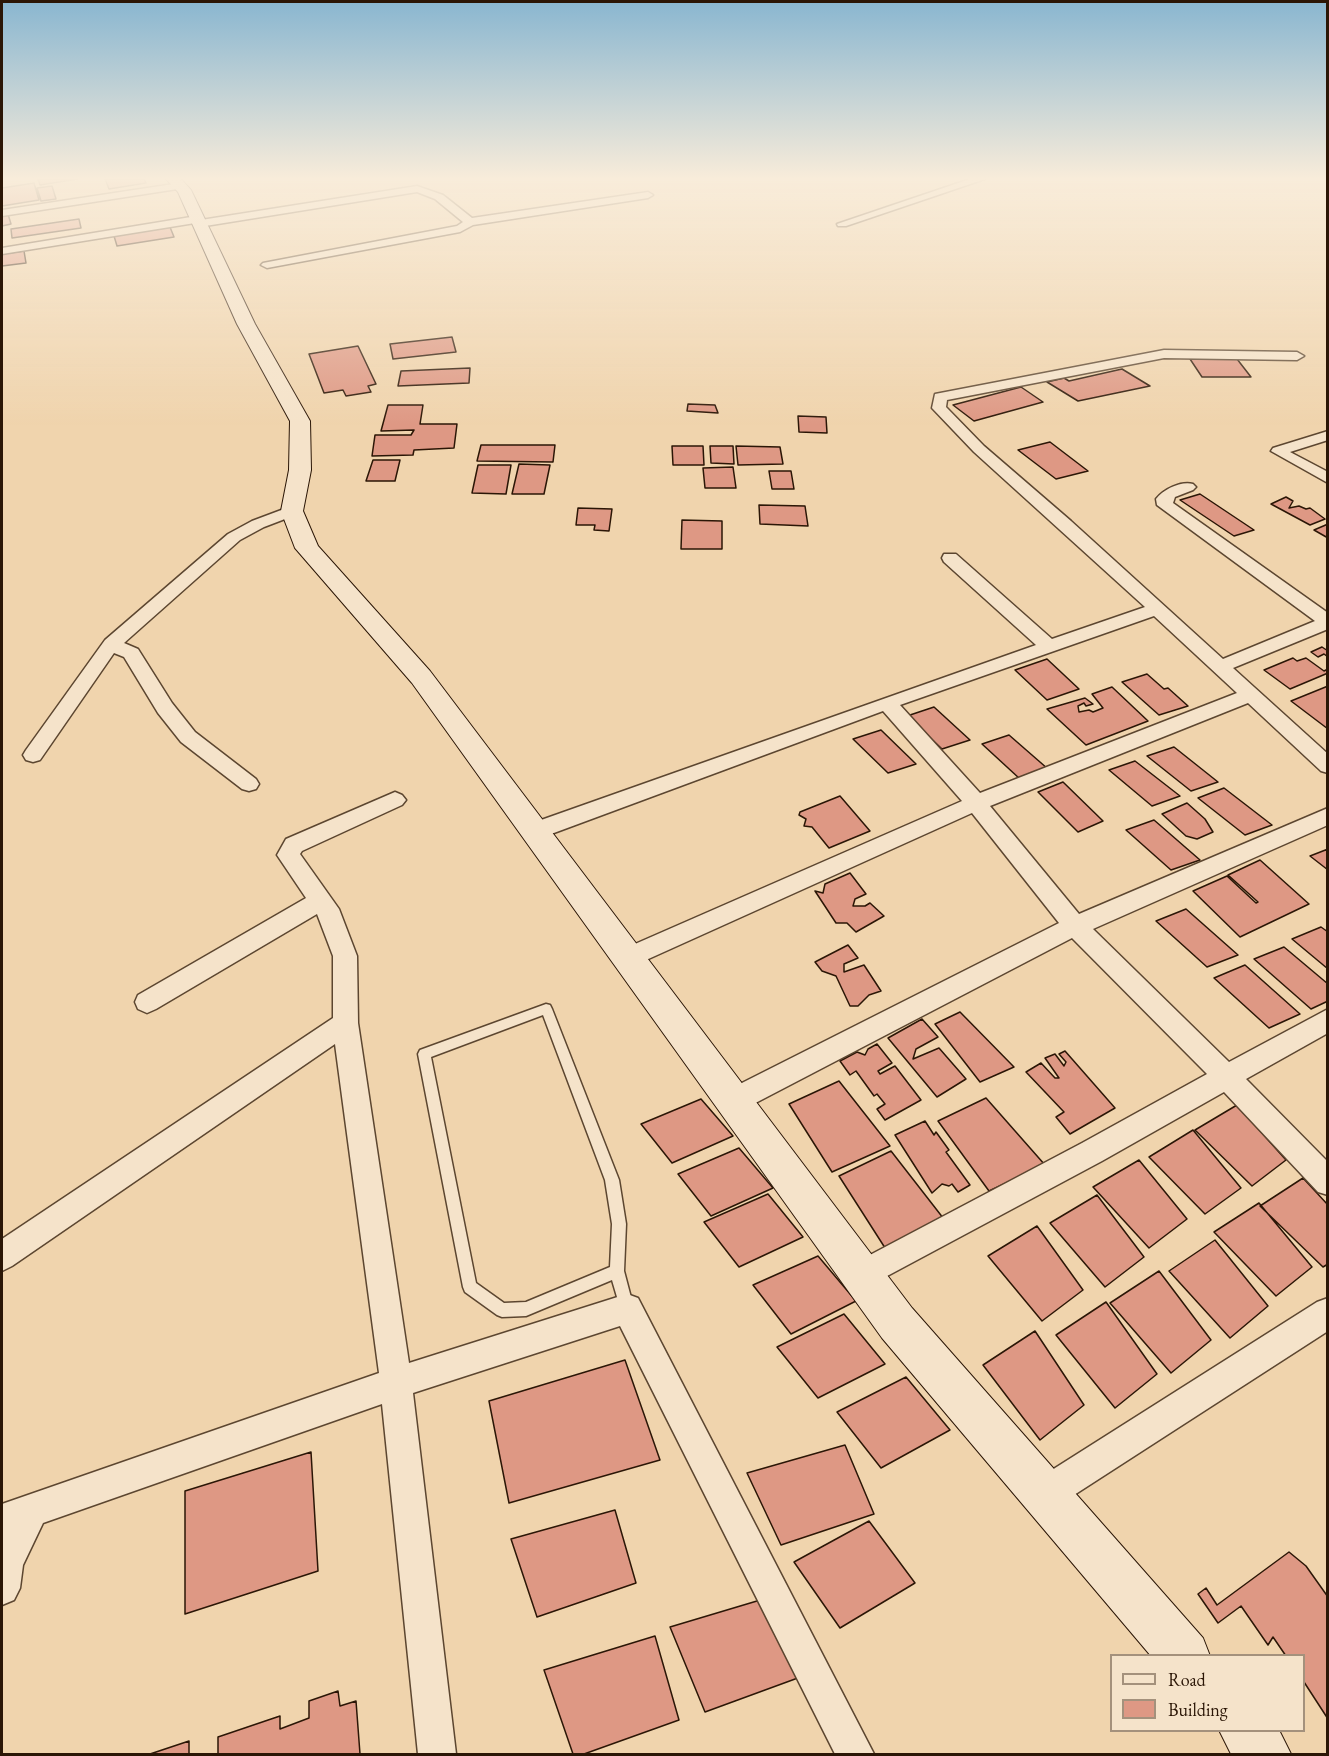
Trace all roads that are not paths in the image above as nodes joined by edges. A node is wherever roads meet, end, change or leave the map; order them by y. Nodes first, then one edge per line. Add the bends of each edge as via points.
1 (217, 261) edge
2 (293, 261) edge
3 (267, 266) dead end
4 (1297, 356) dead end
5 (1328, 435) edge
6 (1328, 479) edge
7 (1188, 487) dead end
8 (292, 511) junction
9 (950, 558) dead end
10 (1157, 609) junction
11 (1328, 622) edge
12 (111, 644) junction
13 (1049, 647) junction
14 (1220, 668) junction
15 (1250, 695) junction
16 (887, 703) junction
17 (1319, 747) edge
18 (33, 754) dead end
19 (1328, 766) edge
20 (249, 784) dead end
21 (395, 800) dead end
22 (976, 803) junction
23 (1328, 816) edge
24 (534, 831) junction
25 (321, 902) junction
26 (1075, 926) junction
27 (627, 958) junction
28 (147, 1002) dead end
29 (1328, 1020) edge
30 (345, 1023) junction
31 (1227, 1077) junction
32 (733, 1101) junction
33 (1328, 1182) edge
34 (2, 1256) edge
35 (617, 1271) junction
36 (861, 1275) junction
37 (627, 1309) junction
38 (1328, 1313) edge
39 (396, 1383) junction
40 (1045, 1494) junction
41 (16, 1516) edge
42 (2, 1588) edge
43 (1183, 1654) edge
44 (1246, 1732) edge
45 (437, 1755) edge
46 (855, 1755) edge
47 (1264, 1755) edge

1 - 8 street via 246,324 300,421 300,470
2 - 3 street
4 - 10 street via 1164,354 940,397 939,408 951,421
5 - 6 street via 1278,451
7 - 11 street via 1169,494 1165,505
8 - 12 street via 234,537
8 - 24 street via 307,548 420,677
9 - 13 street
10 - 13 street
10 - 14 street
11 - 14 street
12 - 18 street
12 - 20 street via 131,653 188,737
13 - 16 street
14 - 15 street
15 - 17 street
15 - 22 street
16 - 22 street
16 - 24 street
17 - 19 street
21 - 25 street via 290,850 288,855
22 - 26 street
22 - 27 street
23 - 26 street
24 - 27 street
25 - 28 street
25 - 30 street via 331,916 345,956
26 - 31 street
26 - 32 street
27 - 32 street
29 - 31 street
30 - 34 street
30 - 39 street
31 - 33 street
31 - 36 street
32 - 36 street
35 - 35 lane via 620,1224 612,1180 546,1010 424,1054 470,1287 502,1310 526,1309
35 - 37 lane
36 - 40 street via 897,1323
37 - 39 street
37 - 46 street
38 - 40 street
39 - 41 street
39 - 45 street
40 - 43 street
41 - 42 street
44 - 47 street

